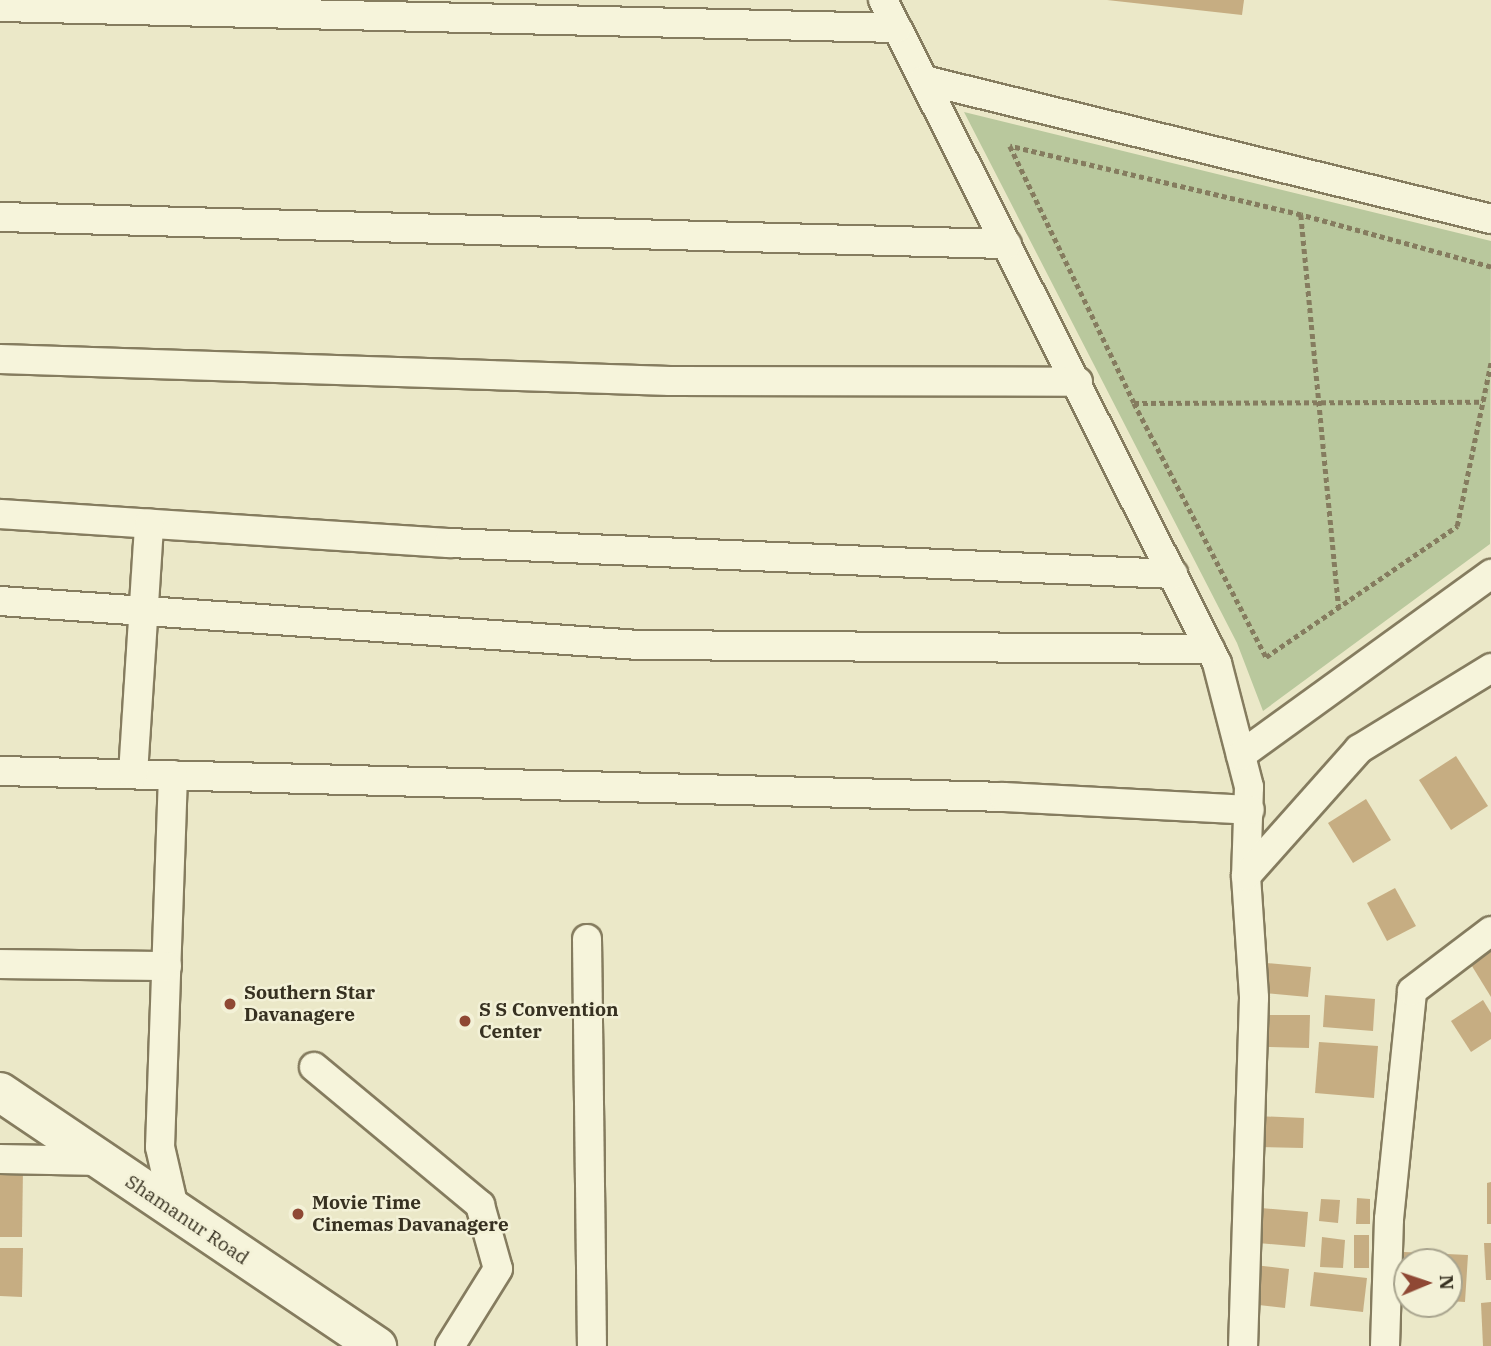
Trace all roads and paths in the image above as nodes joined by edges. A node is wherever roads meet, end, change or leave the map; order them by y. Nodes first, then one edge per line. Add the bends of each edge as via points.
1 (883, 0) edge
2 (0, 7) edge
3 (897, 28) junction
4 (924, 80) junction
5 (1301, 215) junction
6 (0, 217) edge
7 (1491, 219) edge
8 (1007, 244) junction
9 (1491, 267) edge
10 (0, 359) edge
11 (1491, 362) edge
12 (1078, 382) junction
13 (1483, 402) junction
14 (1134, 403) junction
15 (1316, 403) junction
16 (0, 514) edge
17 (149, 524) junction
18 (1173, 574) junction
19 (1491, 574) edge
20 (0, 601) edge
21 (1339, 607) junction
22 (144, 611) junction
23 (1210, 649) junction
24 (1491, 668) edge
25 (1241, 755) junction
26 (0, 771) edge
27 (133, 774) junction
28 (173, 775) junction
29 (1250, 810) junction
30 (1246, 876) junction
31 (1491, 931) edge
32 (587, 939) dead end
33 (0, 964) edge
34 (167, 966) junction
35 (314, 1067) dead end
36 (0, 1092) edge
37 (0, 1159) edge
38 (101, 1161) junction
39 (174, 1212) junction
40 (376, 1346) edge
41 (450, 1346) edge
42 (592, 1346) edge
43 (1243, 1346) edge
44 (1385, 1346) edge

1 - 3 street
2 - 3 street
3 - 4 street
4 - 7 street
4 - 8 street
5 - 9 path
5 - 14 path via 1010,146
5 - 15 path
6 - 8 street
8 - 12 street
10 - 12 street via 670,381
11 - 13 path
12 - 18 street
13 - 15 path
13 - 21 path via 1457,526
14 - 15 path
14 - 21 path via 1266,657
15 - 21 path
16 - 17 street
17 - 18 street via 463,544
17 - 22 street
18 - 23 street
19 - 25 street
20 - 22 street
22 - 23 street via 639,645
22 - 27 street
23 - 25 street
24 - 30 street via 1359,749
25 - 29 street
26 - 27 street
27 - 28 street
28 - 29 street via 1004,797
28 - 34 street
29 - 30 street
30 - 43 street via 1254,998
31 - 44 street via 1412,990 1389,1219
32 - 42 street
33 - 34 street
34 - 39 street via 160,1147
35 - 41 street via 480,1205 498,1269
36 - 38 main road, Shamanur Road
37 - 38 street
38 - 39 main road, Shamanur Road
39 - 40 main road, Shamanur Road

